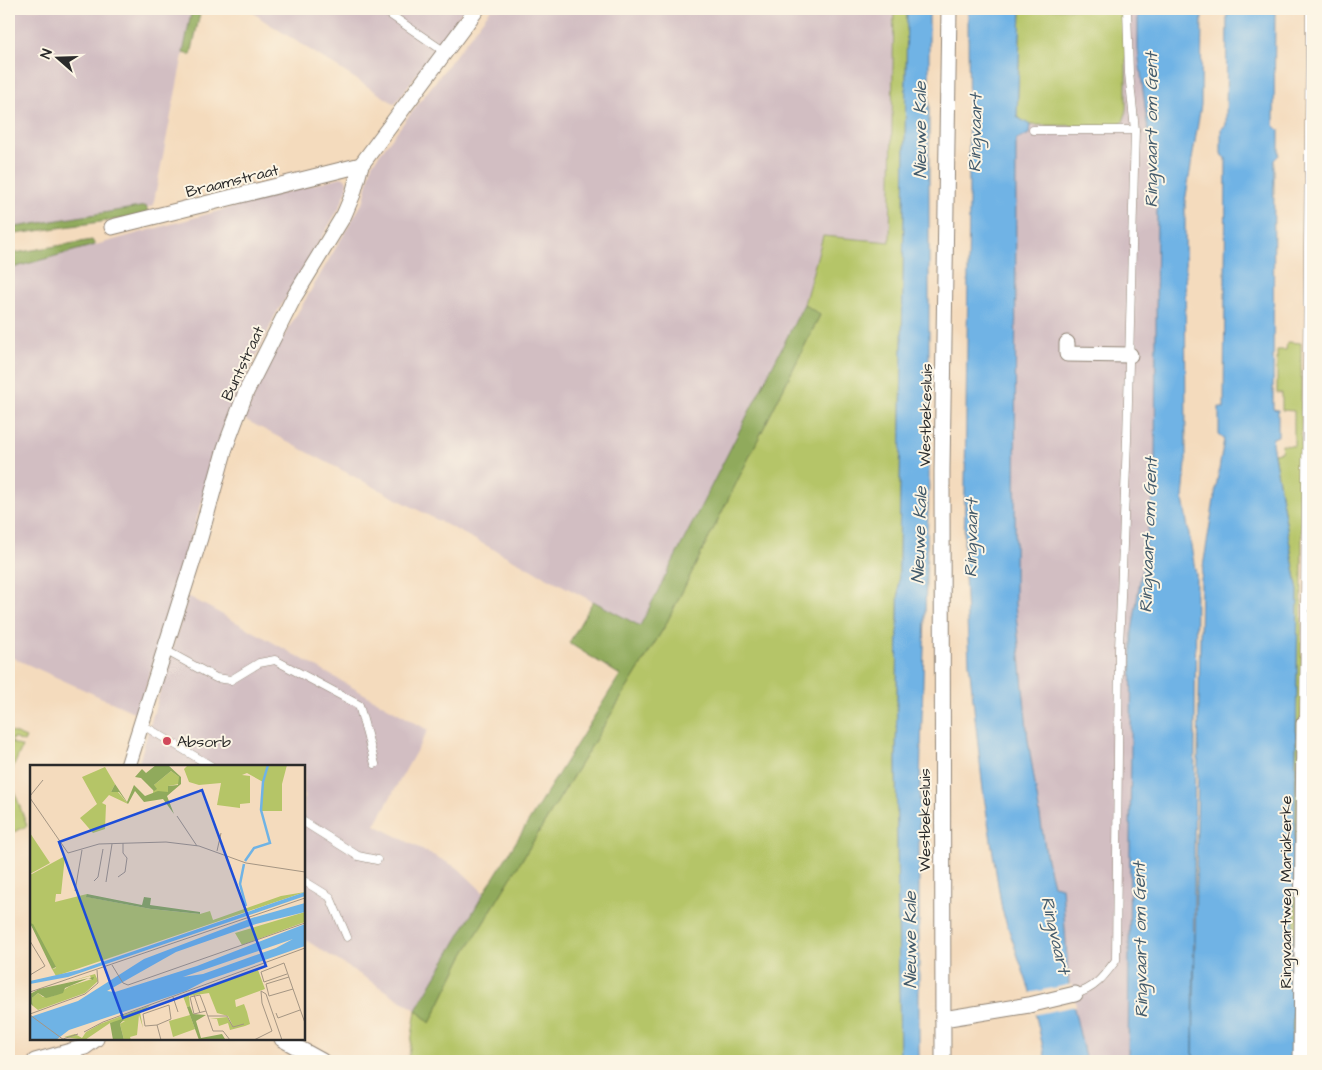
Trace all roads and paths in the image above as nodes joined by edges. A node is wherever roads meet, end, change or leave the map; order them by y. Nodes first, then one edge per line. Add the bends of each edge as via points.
1 (382, 9) edge
2 (949, 9) edge
3 (1127, 9) edge
4 (1310, 9) edge
5 (475, 12) edge
6 (445, 52) junction
7 (1033, 130) dead end
8 (1135, 130) junction
9 (361, 165) junction
10 (112, 226) dead end
11 (1073, 355) dead end
12 (1130, 355) junction
13 (165, 650) junction
14 (1304, 692) junction
15 (1313, 692) edge
16 (1304, 723) joint
17 (141, 724) junction
18 (375, 764) dead end
19 (128, 765) edge
20 (209, 765) edge
21 (305, 823) edge
22 (1308, 834) edge
23 (378, 860) dead end
24 (305, 882) edge
25 (347, 937) dead end
26 (1075, 994) joint
27 (943, 1019) junction
28 (95, 1040) edge
29 (284, 1040) edge
30 (35, 1061) edge
31 (322, 1061) edge
32 (943, 1061) edge
33 (1301, 1061) edge

1 - 6 lane
2 - 27 street, Westbekesluis via 942,490
3 - 8 lane
4 - 14 lane
5 - 6 street, Buntstraat
6 - 9 street, Buntstraat
7 - 8 lane
8 - 12 lane
9 - 10 street, Braamstraat
9 - 13 street, Buntstraat via 344,215 294,297 246,392 225,448
11 - 12 street
12 - 26 lane via 1119,649 1116,960 1101,980 1086,991
13 - 17 street, Buntstraat
13 - 18 lane via 216,678 231,680 259,663 275,660 359,705
14 - 15 lane
14 - 16 lane
16 - 22 street, Ringvaartweg Mariakerke
17 - 19 street, Buntstraat
17 - 20 lane
21 - 23 lane via 358,856
22 - 33 street, Ringvaartweg Mariakerke
24 - 25 lane via 330,897
26 - 27 street
27 - 32 street, Westbekesluis
28 - 30 street via 85,1047
29 - 31 street

